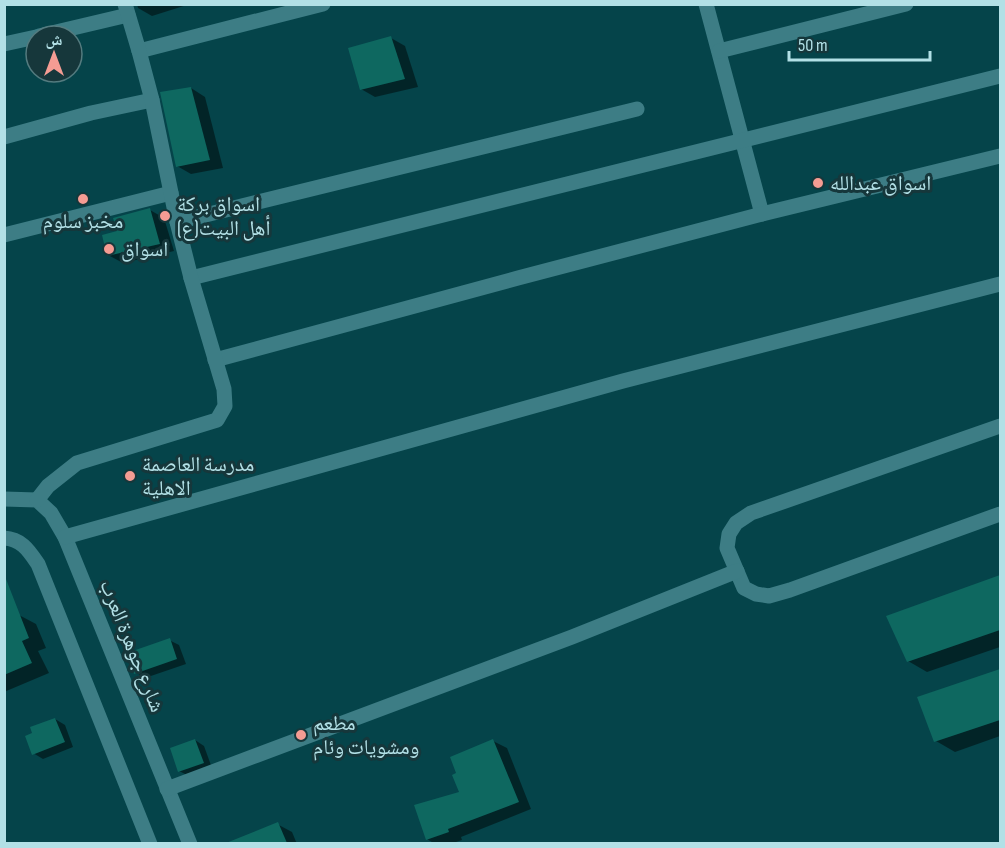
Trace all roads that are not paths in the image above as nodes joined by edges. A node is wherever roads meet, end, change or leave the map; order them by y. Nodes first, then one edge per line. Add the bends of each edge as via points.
1 (323, 4) edge
2 (706, 4) edge
3 (906, 4) edge
4 (127, 10) edge
5 (79, 24) edge
6 (24, 39) edge
7 (4, 44) edge
8 (139, 51) junction
9 (719, 51) junction
10 (1000, 76) edge
11 (152, 100) junction
12 (637, 109) dead end
13 (4, 137) edge
14 (742, 139) junction
15 (1000, 156) edge
16 (171, 193) junction
17 (762, 214) junction
18 (177, 222) junction
19 (4, 235) edge
20 (191, 278) junction
21 (1000, 284) edge
22 (215, 360) junction
23 (1000, 426) edge
24 (4, 499) edge
25 (37, 500) junction
26 (1000, 514) edge
27 (65, 537) junction
28 (4, 538) edge
29 (737, 571) junction
30 (167, 789) junction
31 (150, 843) edge
32 (190, 843) edge

1 - 8 street
2 - 9 street
3 - 9 street
4 - 5 street
4 - 8 street
6 - 7 street
8 - 11 street
9 - 14 street
10 - 14 street
11 - 13 street
11 - 16 street
12 - 18 street
14 - 17 street
14 - 20 street
15 - 17 street
16 - 18 street
16 - 19 street
17 - 22 street
18 - 20 street
20 - 22 street
21 - 27 street via 623,381
22 - 25 street via 225,406 217,420 78,464 48,486
23 - 29 street via 751,513 736,523 729,534 727,548
24 - 25 street
25 - 27 street, شارع جوهرة العرب via 51,513
26 - 29 street via 769,596 744,588
27 - 30 street, شارع جوهرة العرب
28 - 31 street via 26,545 38,564
29 - 30 street
30 - 32 street, شارع جوهرة العرب

